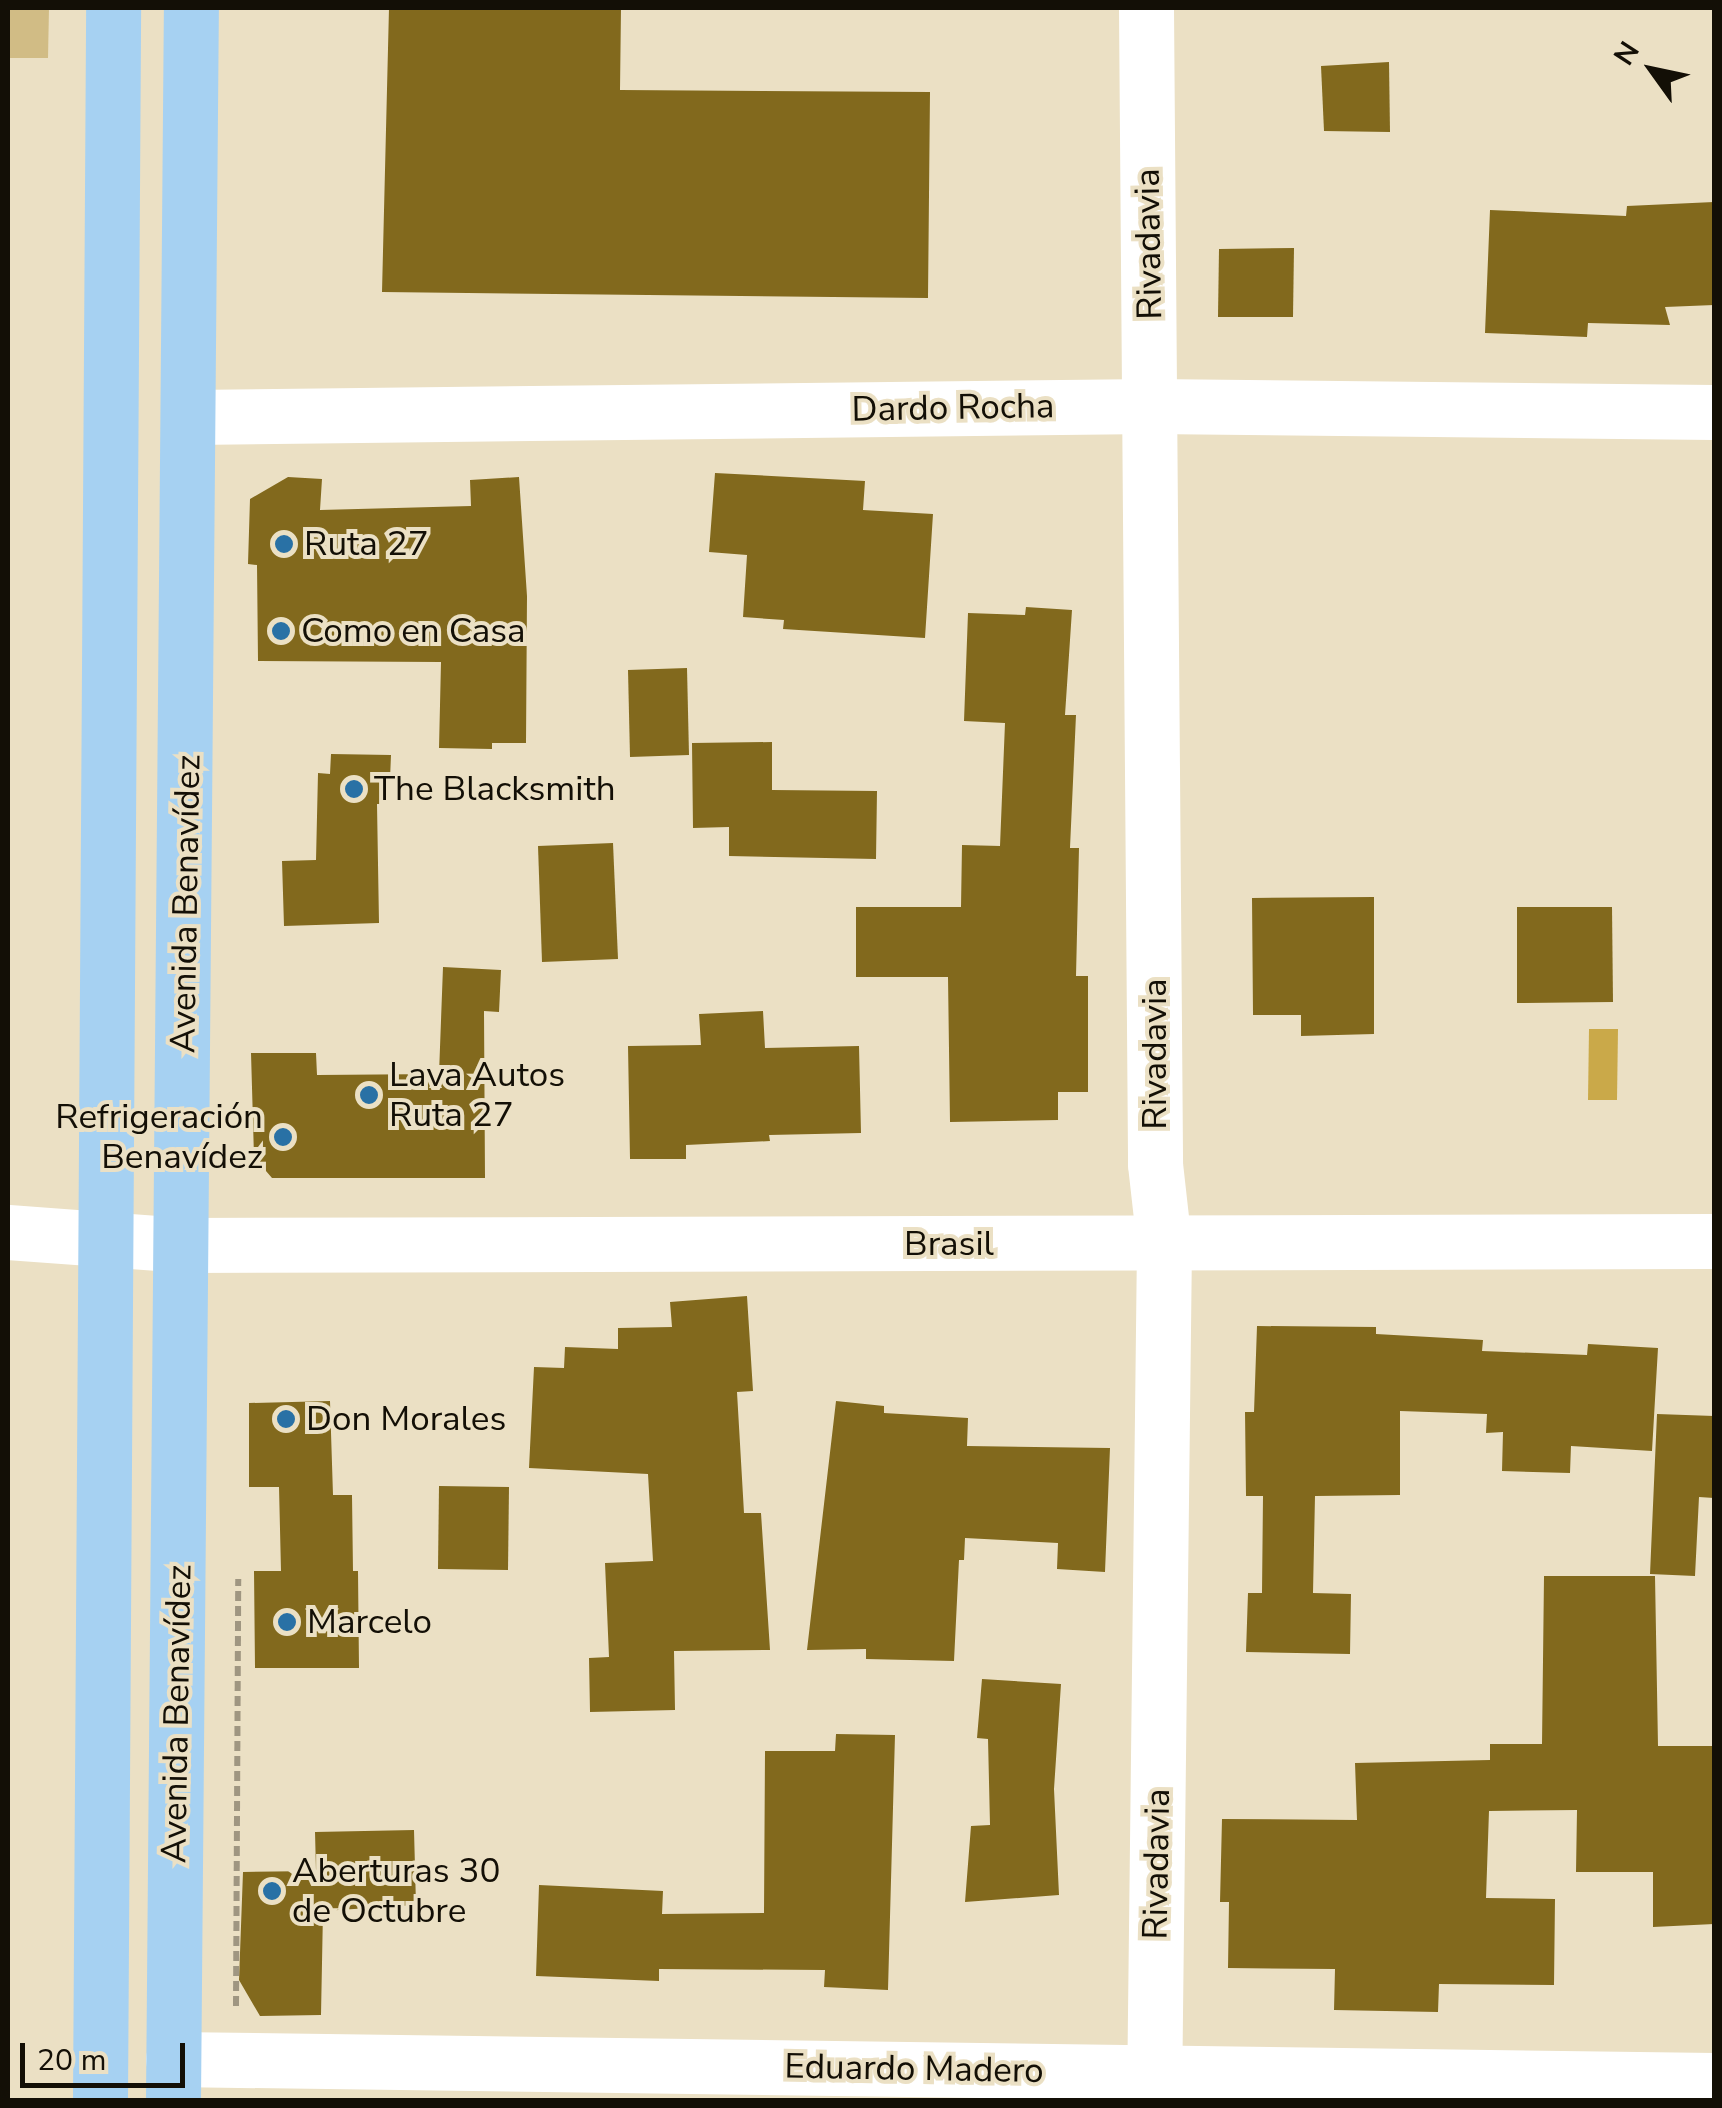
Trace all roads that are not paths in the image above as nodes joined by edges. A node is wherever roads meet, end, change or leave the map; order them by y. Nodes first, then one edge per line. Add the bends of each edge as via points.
1 (113, 8) edge
2 (191, 8) edge
3 (1146, 8) edge
4 (1151, 406) junction
5 (1714, 412) edge
6 (191, 417) junction
7 (8, 1232) edge
8 (108, 1238) junction
9 (1714, 1241) edge
10 (183, 1244) junction
11 (1164, 1244) junction
12 (173, 2080) edge
13 (1714, 2080) edge
14 (1154, 2086) edge
15 (100, 2100) edge

1 - 8 main road, Avenida Benavídez
2 - 6 main road, Avenida Benavídez
3 - 4 street, Rivadavia
4 - 5 street, Dardo Rocha
4 - 6 street, Dardo Rocha
4 - 11 street, Rivadavia via 1155,1164
6 - 10 main road, Avenida Benavídez
7 - 8 street, Brasil
8 - 10 street, Brasil
8 - 15 main road, Avenida Benavídez
9 - 11 street, Brasil
10 - 11 street, Brasil
10 - 12 main road, Avenida Benavídez
11 - 14 street, Rivadavia
12 - 14 street, Eduardo Madero
13 - 14 street, Eduardo Madero

